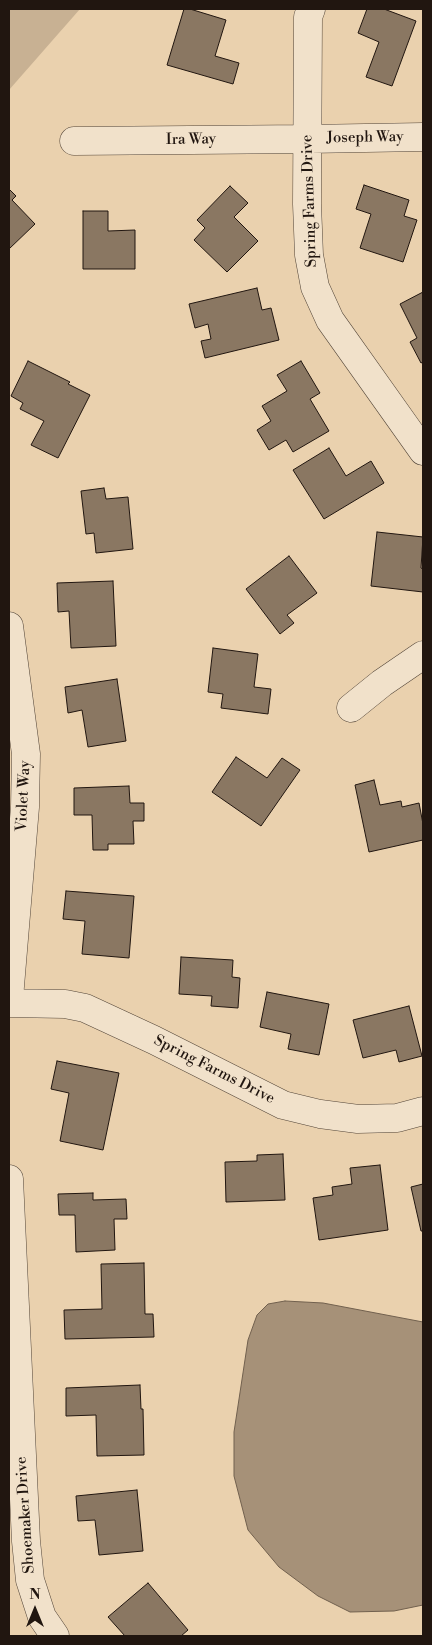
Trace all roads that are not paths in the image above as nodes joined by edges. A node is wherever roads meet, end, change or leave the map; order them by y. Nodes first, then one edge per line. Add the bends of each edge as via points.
1 (311, 9) edge
2 (423, 137) edge
3 (307, 139) junction
4 (74, 141) dead end
5 (423, 451) edge
6 (9, 626) edge
7 (423, 655) edge
8 (351, 708) dead end
9 (9, 998) edge
10 (9, 1004) edge
11 (423, 1111) edge
12 (9, 1179) edge
13 (55, 1636) edge

1 - 3 street, Spring Farms Drive via 308,17
2 - 3 street, Joseph Way
3 - 4 street, Ira Way
3 - 5 street, Spring Farms Drive via 308,238 314,287 330,320
6 - 9 street, Violet Way via 26,754 25,807
7 - 8 street
10 - 11 street, Spring Farms Drive via 65,1004 85,1008 283,1105 358,1119 397,1118
12 - 13 street, Shoemaker Drive via 26,1541 30,1580 42,1617

